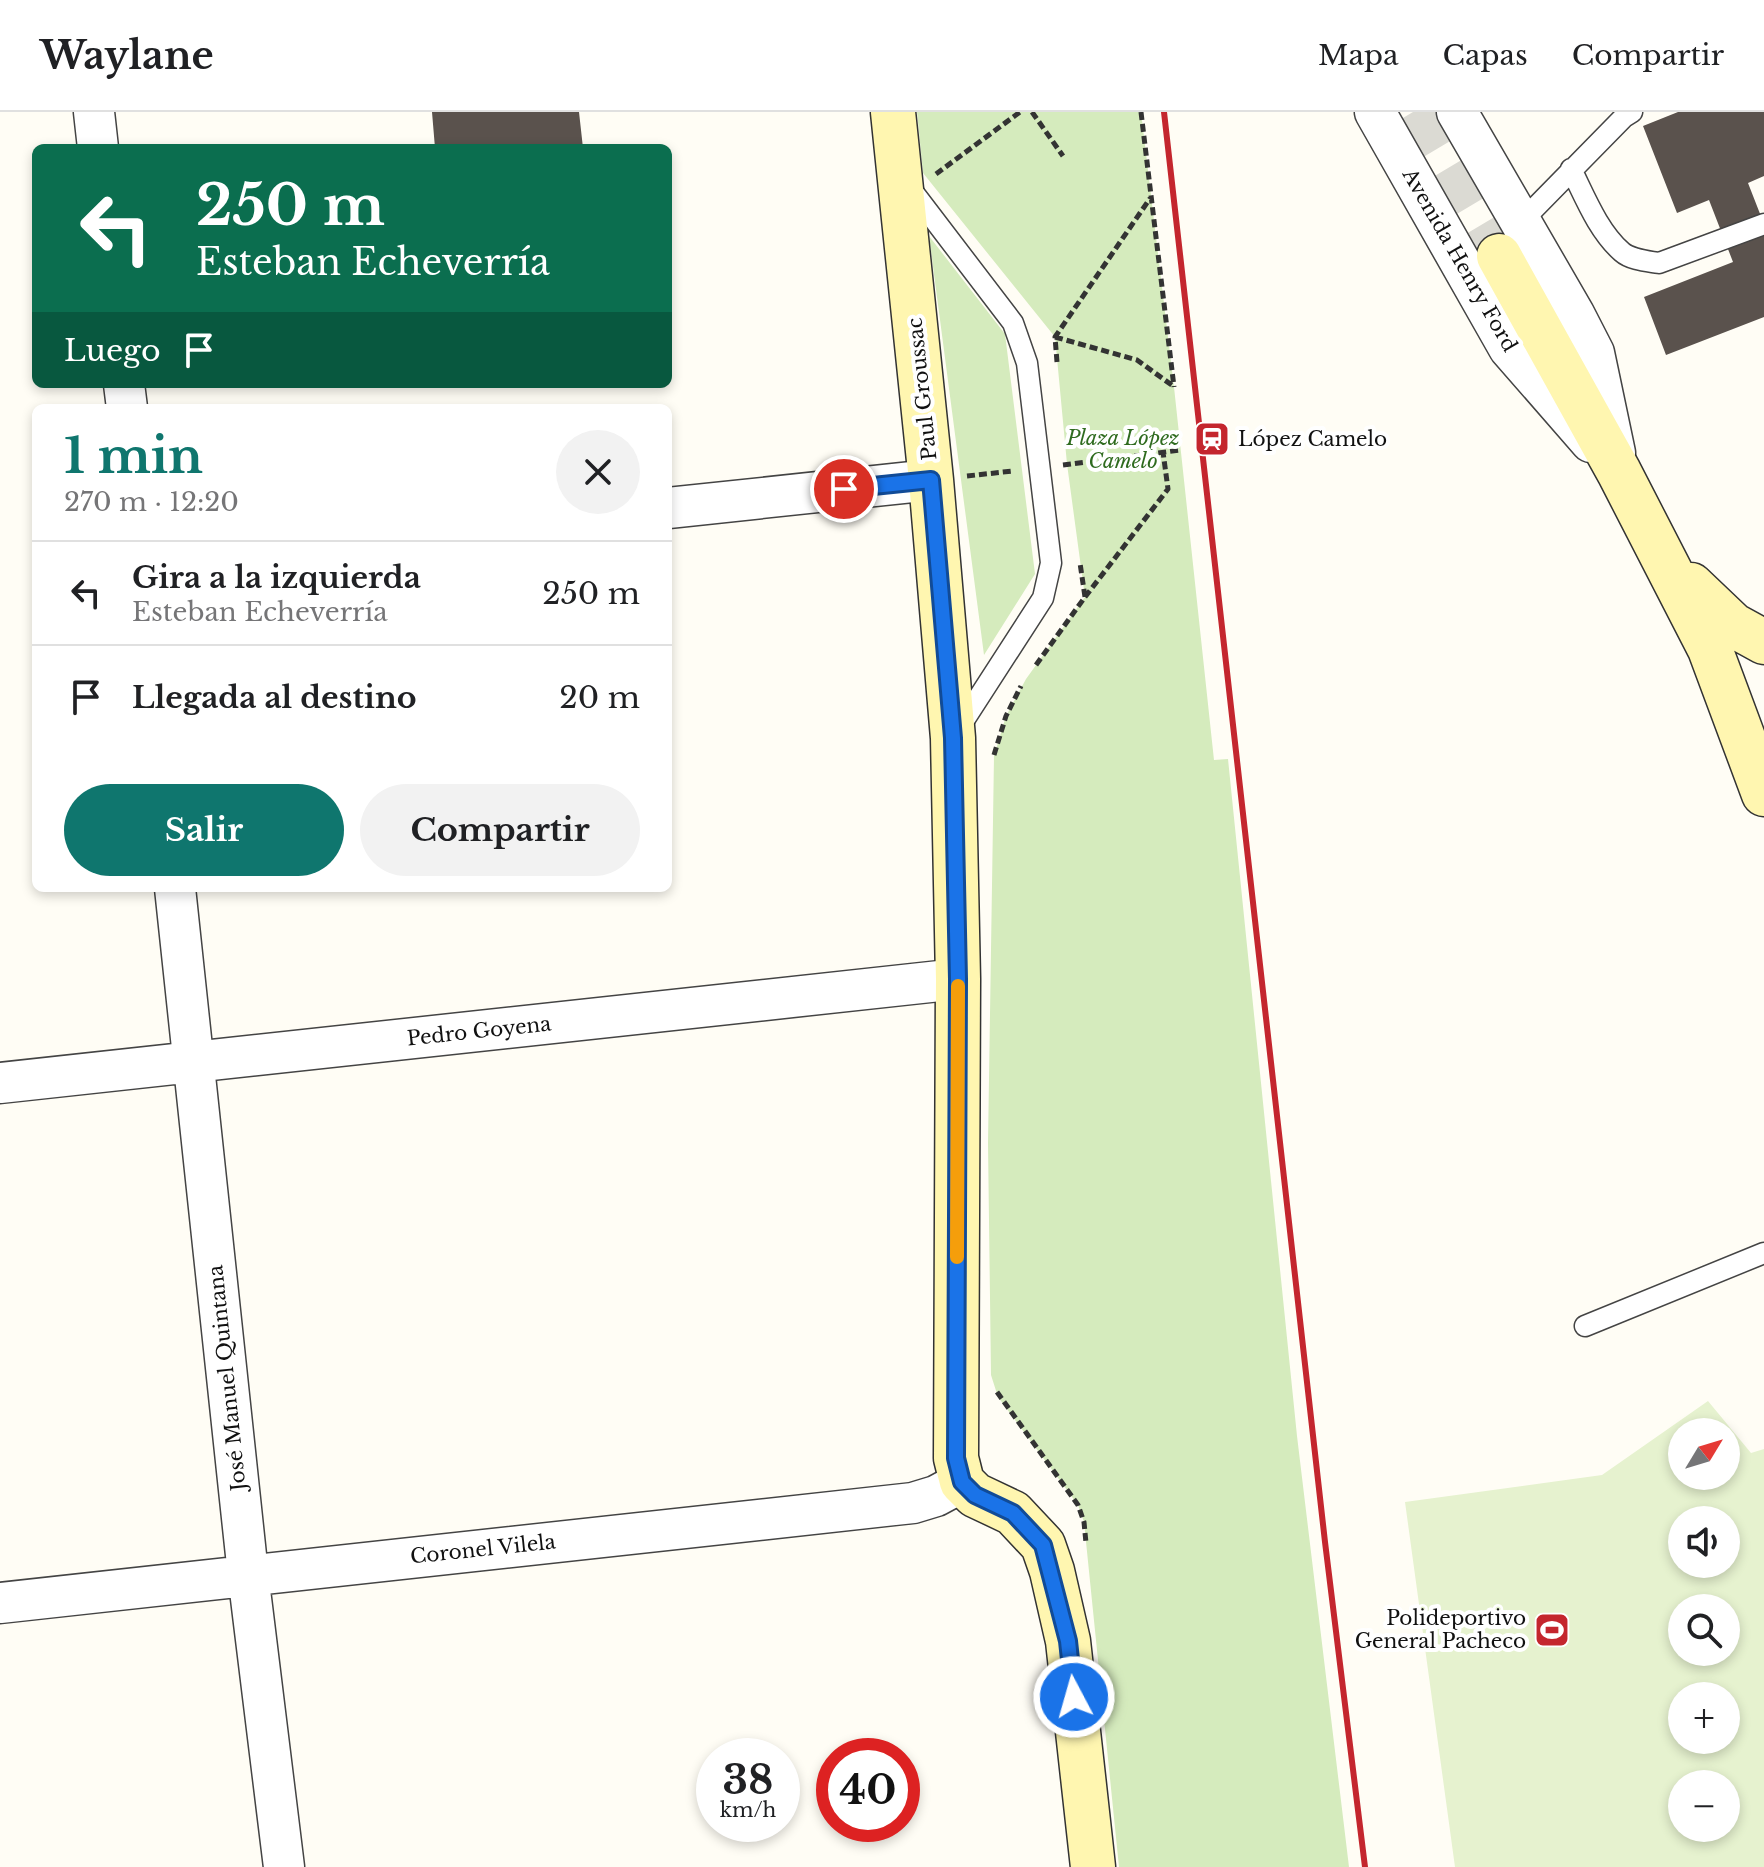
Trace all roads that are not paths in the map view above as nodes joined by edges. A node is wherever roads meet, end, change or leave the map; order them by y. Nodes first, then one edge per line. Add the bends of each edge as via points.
1 (94, 112) edge
2 (893, 112) edge
3 (1375, 112) edge
4 (1457, 112) edge
5 (1632, 112) edge
6 (98, 144) edge
7 (1571, 169) junction
8 (906, 182) junction
9 (1764, 224) edge
10 (1510, 239) junction
11 (1619, 472) junction
12 (931, 480) junction
13 (672, 508) edge
14 (1667, 563) junction
15 (1764, 642) edge
16 (1710, 649) junction
17 (1764, 710) edge
18 (953, 738) junction
19 (1764, 794) edge
20 (175, 892) edge
21 (958, 979) junction
22 (192, 1062) junction
23 (0, 1083) edge
24 (1764, 1253) edge
25 (1585, 1326) dead end
26 (962, 1482) junction
27 (248, 1574) junction
28 (0, 1603) edge
29 (284, 1867) edge
30 (1093, 1867) edge

1 - 6 street
2 - 8 street, Paul Groussac
3 - 11 street, Avenida Henry Ford via 1509,348
4 - 10 street, Avenida Henry Ford
5 - 7 lane
7 - 9 lane via 1594,217 1623,254 1642,261 1659,263
7 - 10 lane
8 - 12 street, Paul Groussac
8 - 18 lane via 1013,323 1027,363 1051,563 1043,598
10 - 11 street, Avenida Henry Ford
11 - 14 street, Avenida Henry Ford
12 - 13 street
12 - 18 street, Paul Groussac
14 - 15 street via 1733,625
14 - 16 street, Avenida Henry Ford
16 - 17 street, Avenida Henry Ford
16 - 19 street, Avenida Henry Ford
18 - 21 street, Paul Groussac
20 - 22 street, José Manuel Quintana
21 - 22 street, Pedro Goyena
21 - 26 street, Paul Groussac via 956,1458
22 - 23 street, Pedro Goyena
22 - 27 street, José Manuel Quintana
24 - 25 lane
26 - 27 street, Coronel Vilela via 913,1503
26 - 30 street via 975,1495 1013,1513 1043,1545 1068,1641
27 - 28 street, Coronel Vilela
27 - 29 street, José Manuel Quintana

